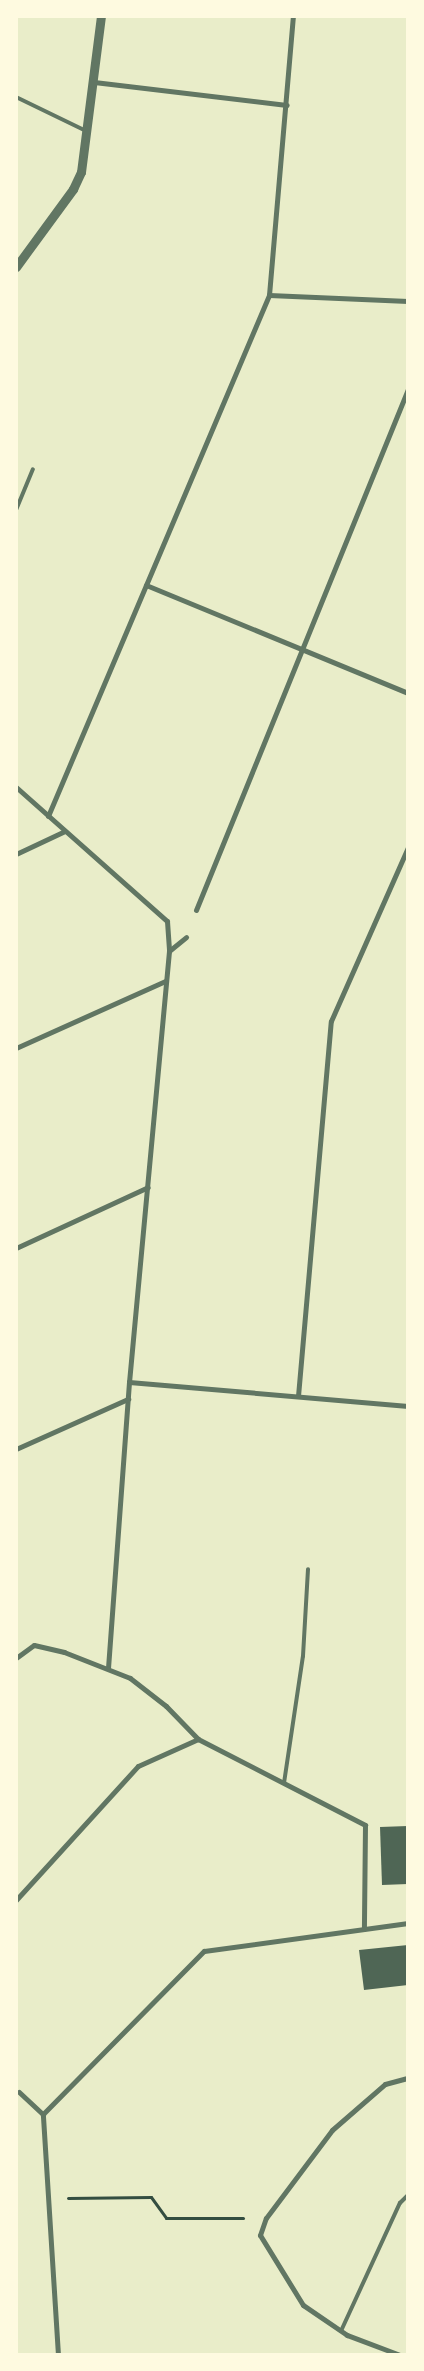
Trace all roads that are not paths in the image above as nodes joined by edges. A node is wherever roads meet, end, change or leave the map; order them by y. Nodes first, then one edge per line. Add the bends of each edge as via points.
1 (101, 16) edge
2 (293, 16) edge
3 (94, 82) junction
4 (16, 97) edge
5 (287, 105) junction
6 (88, 132) junction
7 (16, 267) edge
8 (269, 295) junction
9 (408, 301) edge
10 (408, 389) edge
11 (33, 469) dead end
12 (16, 510) edge
13 (146, 585) junction
14 (304, 650) junction
15 (408, 693) edge
16 (16, 787) edge
17 (48, 816) junction
18 (65, 831) junction
19 (408, 847) edge
20 (16, 854) edge
21 (196, 910) dead end
22 (186, 937) dead end
23 (169, 951) junction
24 (165, 981) junction
25 (16, 1048) edge
26 (148, 1187) junction
27 (16, 1248) edge
28 (129, 1382) junction
29 (298, 1396) junction
30 (128, 1399) junction
31 (408, 1406) edge
32 (16, 1449) edge
33 (308, 1568) dead end
34 (16, 1658) edge
35 (108, 1668) junction
36 (198, 1739) junction
37 (284, 1783) junction
38 (16, 1900) edge
39 (408, 1923) edge
40 (364, 1929) junction
41 (408, 2078) edge
42 (20, 2092) dead end
43 (43, 2114) junction
44 (408, 2195) edge
45 (341, 2331) junction
46 (58, 2355) edge
47 (400, 2355) edge

1 - 3 street
2 - 5 street
3 - 5 street
3 - 6 street
4 - 6 lane
5 - 8 street
6 - 7 street via 81,172 73,189
8 - 9 street
8 - 13 street
10 - 14 street
11 - 12 lane
13 - 14 street
13 - 17 street
14 - 15 street
14 - 21 street
16 - 17 street
17 - 18 street
18 - 20 street
18 - 23 street via 167,921
19 - 29 street via 331,1021
22 - 23 street
23 - 24 street
24 - 25 street
24 - 26 street
26 - 27 street
26 - 28 street
28 - 29 street
28 - 30 street
29 - 31 street
30 - 32 street
30 - 35 street
33 - 37 lane via 303,1656
34 - 35 street via 34,1645
35 - 36 street via 145,1689
36 - 37 street
36 - 38 street via 138,1766
37 - 40 street via 365,1825
39 - 40 street
40 - 43 street via 204,1951
41 - 45 street via 385,2084 332,2130 266,2218 260,2235 303,2305
42 - 43 street
43 - 46 street
44 - 45 lane via 400,2203
45 - 47 street

